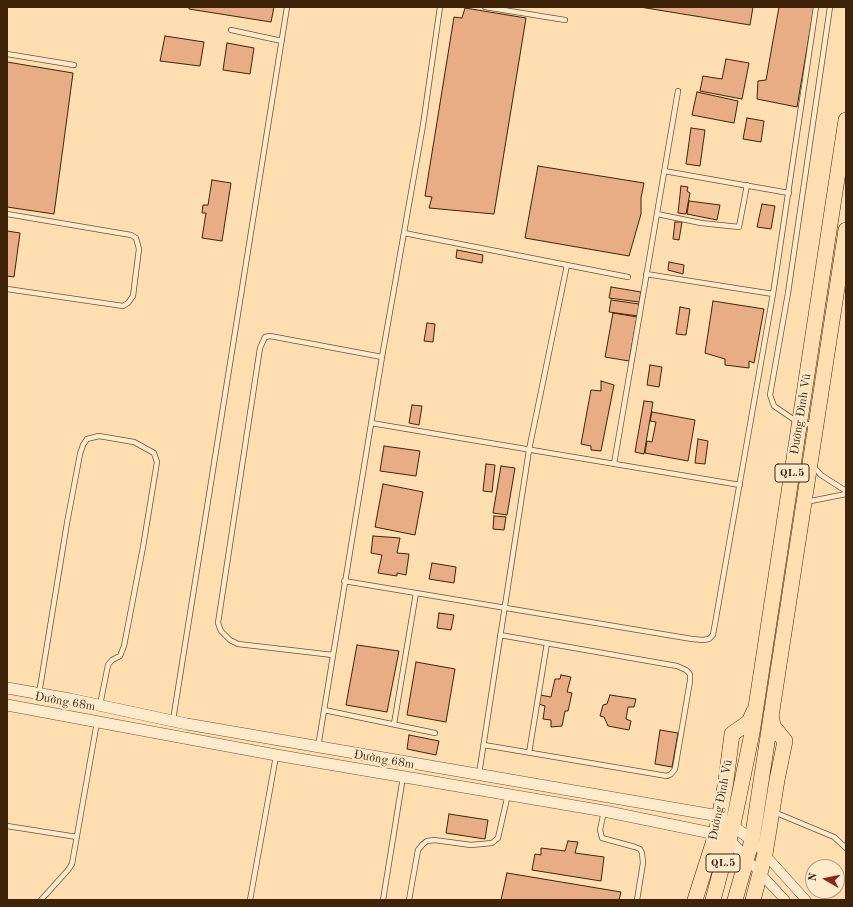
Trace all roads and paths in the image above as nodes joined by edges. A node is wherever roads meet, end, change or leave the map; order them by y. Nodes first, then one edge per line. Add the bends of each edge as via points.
1 (287, 7) edge
2 (440, 7) edge
3 (485, 7) edge
4 (816, 7) edge
5 (830, 7) edge
6 (565, 20) dead end
7 (231, 30) dead end
8 (282, 41) junction
9 (7, 54) edge
10 (74, 65) dead end
11 (678, 91) dead end
12 (846, 120) edge
13 (664, 171) junction
14 (747, 185) junction
15 (789, 193) junction
16 (7, 214) edge
17 (657, 214) junction
18 (846, 230) edge
19 (404, 233) junction
20 (567, 265) junction
21 (646, 274) junction
22 (628, 277) dead end
23 (7, 289) edge
24 (773, 294) junction
25 (382, 357) junction
26 (371, 423) junction
27 (800, 423) junction
28 (816, 426) junction
29 (529, 450) junction
30 (810, 463) junction
31 (614, 464) junction
32 (740, 485) junction
33 (846, 492) edge
34 (803, 503) junction
35 (344, 581) junction
36 (416, 593) junction
37 (504, 607) junction
38 (500, 635) junction
39 (547, 643) junction
40 (333, 655) junction
41 (7, 688) edge
42 (39, 694) junction
43 (7, 705) edge
44 (100, 705) junction
45 (755, 709) junction
46 (324, 710) junction
47 (771, 714) junction
48 (173, 720) junction
49 (97, 722) junction
50 (394, 724) junction
51 (435, 733) dead end
52 (484, 745) junction
53 (318, 747) junction
54 (529, 753) junction
55 (276, 754) junction
56 (479, 774) junction
57 (403, 776) junction
58 (508, 794) junction
59 (604, 810) junction
60 (772, 812) junction
61 (719, 816) junction
62 (733, 825) junction
63 (7, 826) edge
64 (716, 834) junction
65 (77, 837) junction
66 (729, 840) junction
67 (752, 840) junction
68 (846, 848) edge
69 (765, 854) junction
70 (747, 859) junction
71 (760, 873) junction
72 (41, 900) edge
73 (250, 900) edge
74 (383, 900) edge
75 (409, 900) edge
76 (637, 900) edge
77 (694, 900) edge
78 (713, 900) edge
79 (735, 900) edge
80 (753, 900) edge
81 (785, 900) edge
82 (806, 900) edge

1 - 8 lane
2 - 19 lane
3 - 6 lane
4 - 15 lane
5 - 27 lane via 788,293 770,395 774,406
7 - 8 lane
8 - 48 lane
9 - 10 lane
11 - 13 lane
12 - 27 highway, Đường Đình Vũ / QL.5
13 - 14 lane
13 - 17 lane
14 - 15 lane
14 - 17 lane via 739,227
15 - 24 lane
16 - 23 lane via 131,235 136,238 139,250 133,296 122,306
17 - 21 lane
18 - 28 highway, Đường Đình Vũ / QL.5
19 - 20 lane
19 - 25 lane
20 - 22 lane
20 - 29 lane
21 - 24 lane
21 - 31 lane
24 - 32 lane
25 - 26 lane
25 - 40 lane via 270,336 265,337 260,348 218,623 221,631 238,644
26 - 29 lane
26 - 35 lane
27 - 28 lane
27 - 45 highway, Đường Đình Vũ / QL.5
28 - 30 highway, Đường Đình Vũ / QL.5
29 - 31 lane
29 - 37 lane
30 - 33 lane via 821,475
30 - 34 highway, Đường Đình Vũ / QL.5
31 - 32 lane
32 - 37 lane via 716,627 709,639 692,639
33 - 34 lane
34 - 47 highway, Đường Đình Vũ / QL.5
35 - 36 lane
35 - 40 lane
36 - 37 lane
36 - 50 lane
37 - 38 lane
38 - 39 lane
38 - 52 lane
39 - 54 lane
39 - 54 lane via 677,666 690,674 690,681 675,769 671,774 662,776
40 - 46 lane
41 - 42 street
42 - 44 street
42 - 44 lane via 82,450 87,439 92,437 134,442 154,453 156,462 124,646 120,656 108,665
43 - 49 street, Đường 68m
44 - 48 street
45 - 61 highway, Đường Đình Vũ via 749,722 732,734
45 - 62 highway, Đường Đình Vũ / QL.5
46 - 50 lane
46 - 53 lane
47 - 60 highway via 774,726 785,741
47 - 67 highway, Đường Đình Vũ / QL.5
48 - 53 street
49 - 55 street, Đường 68m
49 - 65 lane
50 - 51 lane
52 - 54 lane
52 - 56 lane
53 - 56 street
55 - 57 street, Đường 68m
55 - 73 lane
56 - 61 street
57 - 58 street, Đường 68m
57 - 74 lane
58 - 59 street, Đường 68m
58 - 75 lane via 498,838 492,843 471,845 434,840 423,844 418,850
59 - 64 street, Đường 68m
59 - 76 lane via 600,830 602,838 635,847 642,853 643,863
60 - 68 lane via 834,837
60 - 69 highway
61 - 62 street
61 - 64 highway, Đường Đình Vũ
62 - 66 highway, Đường Đình Vũ / QL.5
62 - 67 street
63 - 65 lane
64 - 66 street, Đường 68m
64 - 77 highway, Đường Đình Vũ
65 - 72 lane via 70,868
66 - 70 street, Đường 68m
66 - 78 highway, Đường Đình Vũ / QL.5
67 - 69 street
67 - 70 highway, Đường Đình Vũ
69 - 71 highway
69 - 82 street
70 - 71 street
70 - 79 highway, Đường Đình Vũ
71 - 80 highway
71 - 81 street

